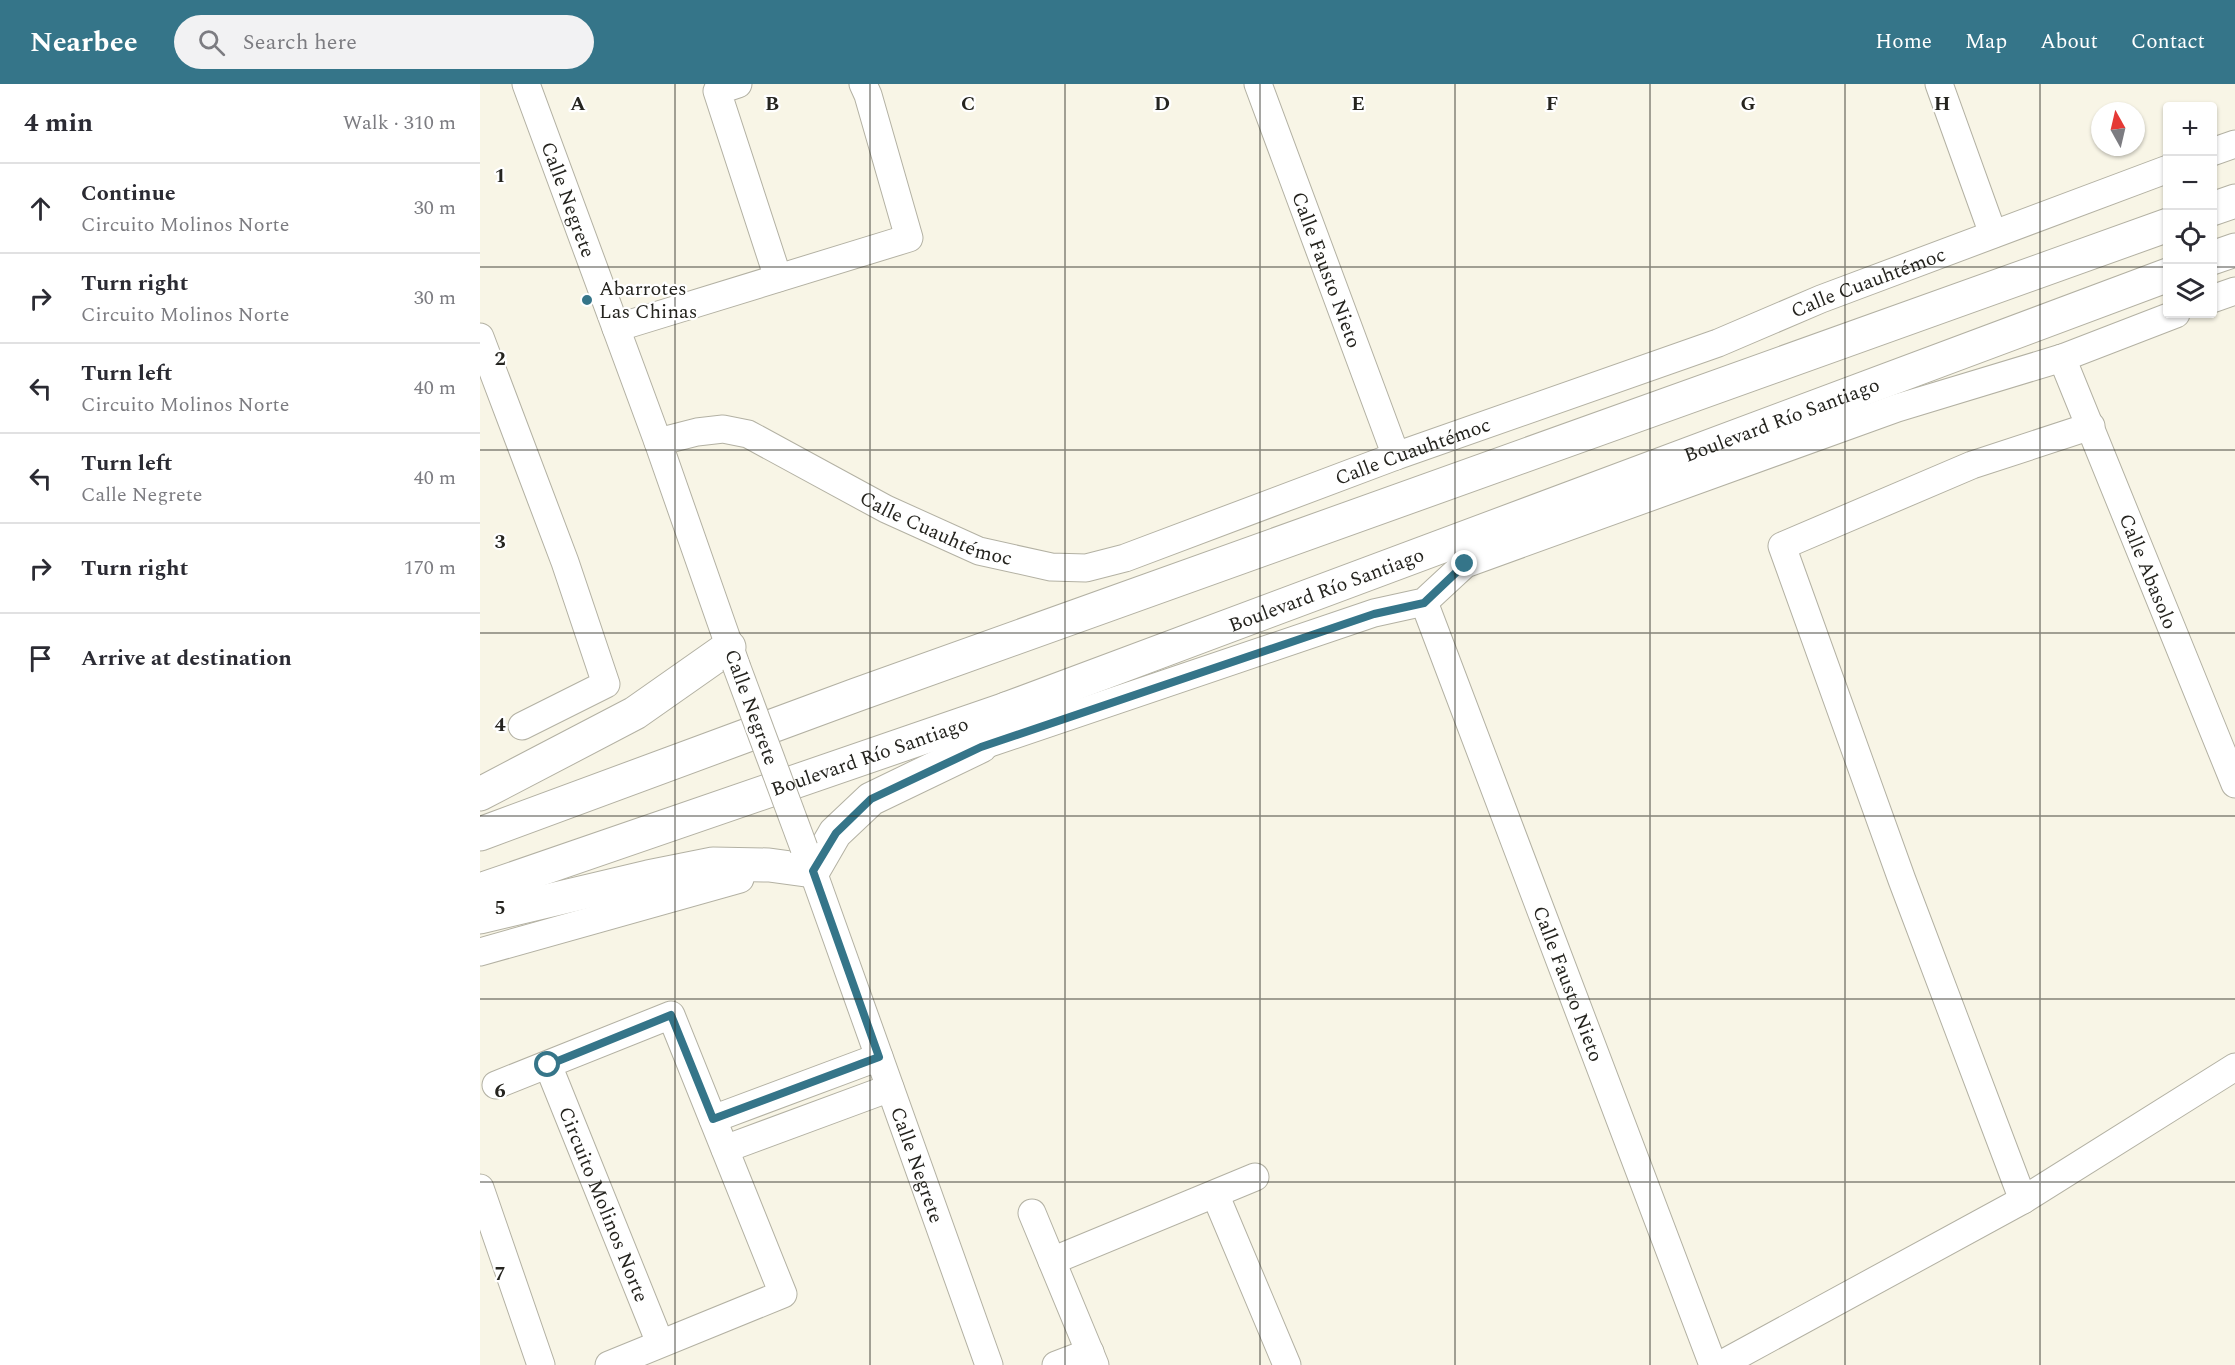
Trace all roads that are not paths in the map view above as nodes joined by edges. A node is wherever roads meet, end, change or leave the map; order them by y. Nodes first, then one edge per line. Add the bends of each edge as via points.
1 (526, 84) edge
2 (738, 84) edge
3 (863, 84) edge
4 (1258, 84) edge
5 (1939, 84) edge
6 (2235, 144) edge
7 (2217, 150) edge
8 (2163, 172) edge
9 (2235, 201) edge
10 (2217, 207) edge
11 (2163, 227) edge
12 (1993, 234) junction
13 (2235, 250) edge
14 (2217, 256) edge
15 (2163, 277) edge
16 (778, 278) junction
17 (2235, 291) edge
18 (2217, 297) edge
19 (1937, 307) junction
20 (2166, 318) edge
21 (616, 328) junction
22 (480, 337) edge
23 (1718, 343) junction
24 (1954, 355) junction
25 (2062, 358) junction
26 (1758, 370) junction
27 (2091, 426) junction
28 (658, 442) junction
29 (1396, 456) junction
30 (1424, 603) junction
31 (733, 656) junction
32 (1005, 709) junction
33 (522, 726) dead end
34 (981, 747) junction
35 (2235, 784) edge
36 (480, 794) edge
37 (480, 834) edge
38 (808, 860) junction
39 (740, 879) dead end
40 (480, 890) edge
41 (480, 917) edge
42 (480, 952) edge
43 (879, 1057) junction
44 (548, 1065) junction
45 (2235, 1067) edge
46 (496, 1085) dead end
47 (890, 1088) junction
48 (713, 1119) junction
49 (725, 1149) junction
50 (1255, 1177) dead end
51 (480, 1188) edge
52 (1215, 1194) junction
53 (2023, 1200) junction
54 (1032, 1213) dead end
55 (488, 1239) edge
56 (1052, 1261) junction
57 (660, 1344) junction
58 (1093, 1358) edge
59 (541, 1365) edge
60 (609, 1365) edge
61 (989, 1365) edge
62 (1056, 1365) edge
63 (1287, 1365) edge
64 (1713, 1365) edge
65 (1720, 1365) edge

1 - 21 street, Calle Negrete
2 - 16 street via 717,91
3 - 16 street via 909,238
4 - 29 street, Calle Fausto Nieto
5 - 12 street
6 - 7 street
8 - 12 street, Calle Cuauhtémoc
9 - 10 main road
11 - 19 main road
12 - 23 street, Calle Cuauhtémoc
13 - 14 main road
15 - 24 main road, Boulevard Río Santiago
16 - 21 street
17 - 18 street
19 - 24 main road
19 - 26 main road
20 - 25 street
21 - 28 street, Calle Negrete
22 - 33 street via 565,562 606,684
23 - 26 street
23 - 29 street, Calle Cuauhtémoc
24 - 32 main road, Boulevard Río Santiago
25 - 27 street, Calle Abasolo
25 - 30 street via 1897,408 1465,564
26 - 37 main road
27 - 35 street, Calle Abasolo
27 - 53 street via 1971,465 1782,546
28 - 29 street, Calle Cuauhtémoc via 723,429 748,434 886,509 979,551 1051,567 1086,568 1125,558
28 - 31 street, Calle Negrete
30 - 34 street via 1374,614
30 - 64 street, Calle Fausto Nieto
31 - 36 main road via 635,713
31 - 38 street, Calle Negrete, bridge
32 - 34 main road
32 - 40 main road, Boulevard Río Santiago
34 - 38 main road via 871,799
38 - 41 main road via 769,865 713,864
38 - 43 street, Calle Negrete
39 - 42 street
43 - 47 street, Calle Negrete
43 - 48 street
44 - 46 street
44 - 48 street via 671,1015
44 - 57 street, Circuito Molinos Norte
45 - 53 street
47 - 49 street
47 - 61 street, Calle Negrete
48 - 49 street
49 - 57 street via 783,1294
50 - 52 street
51 - 55 street
52 - 56 street
52 - 63 street
53 - 65 street
54 - 56 street
55 - 59 street
56 - 58 street
57 - 60 street
58 - 62 street

